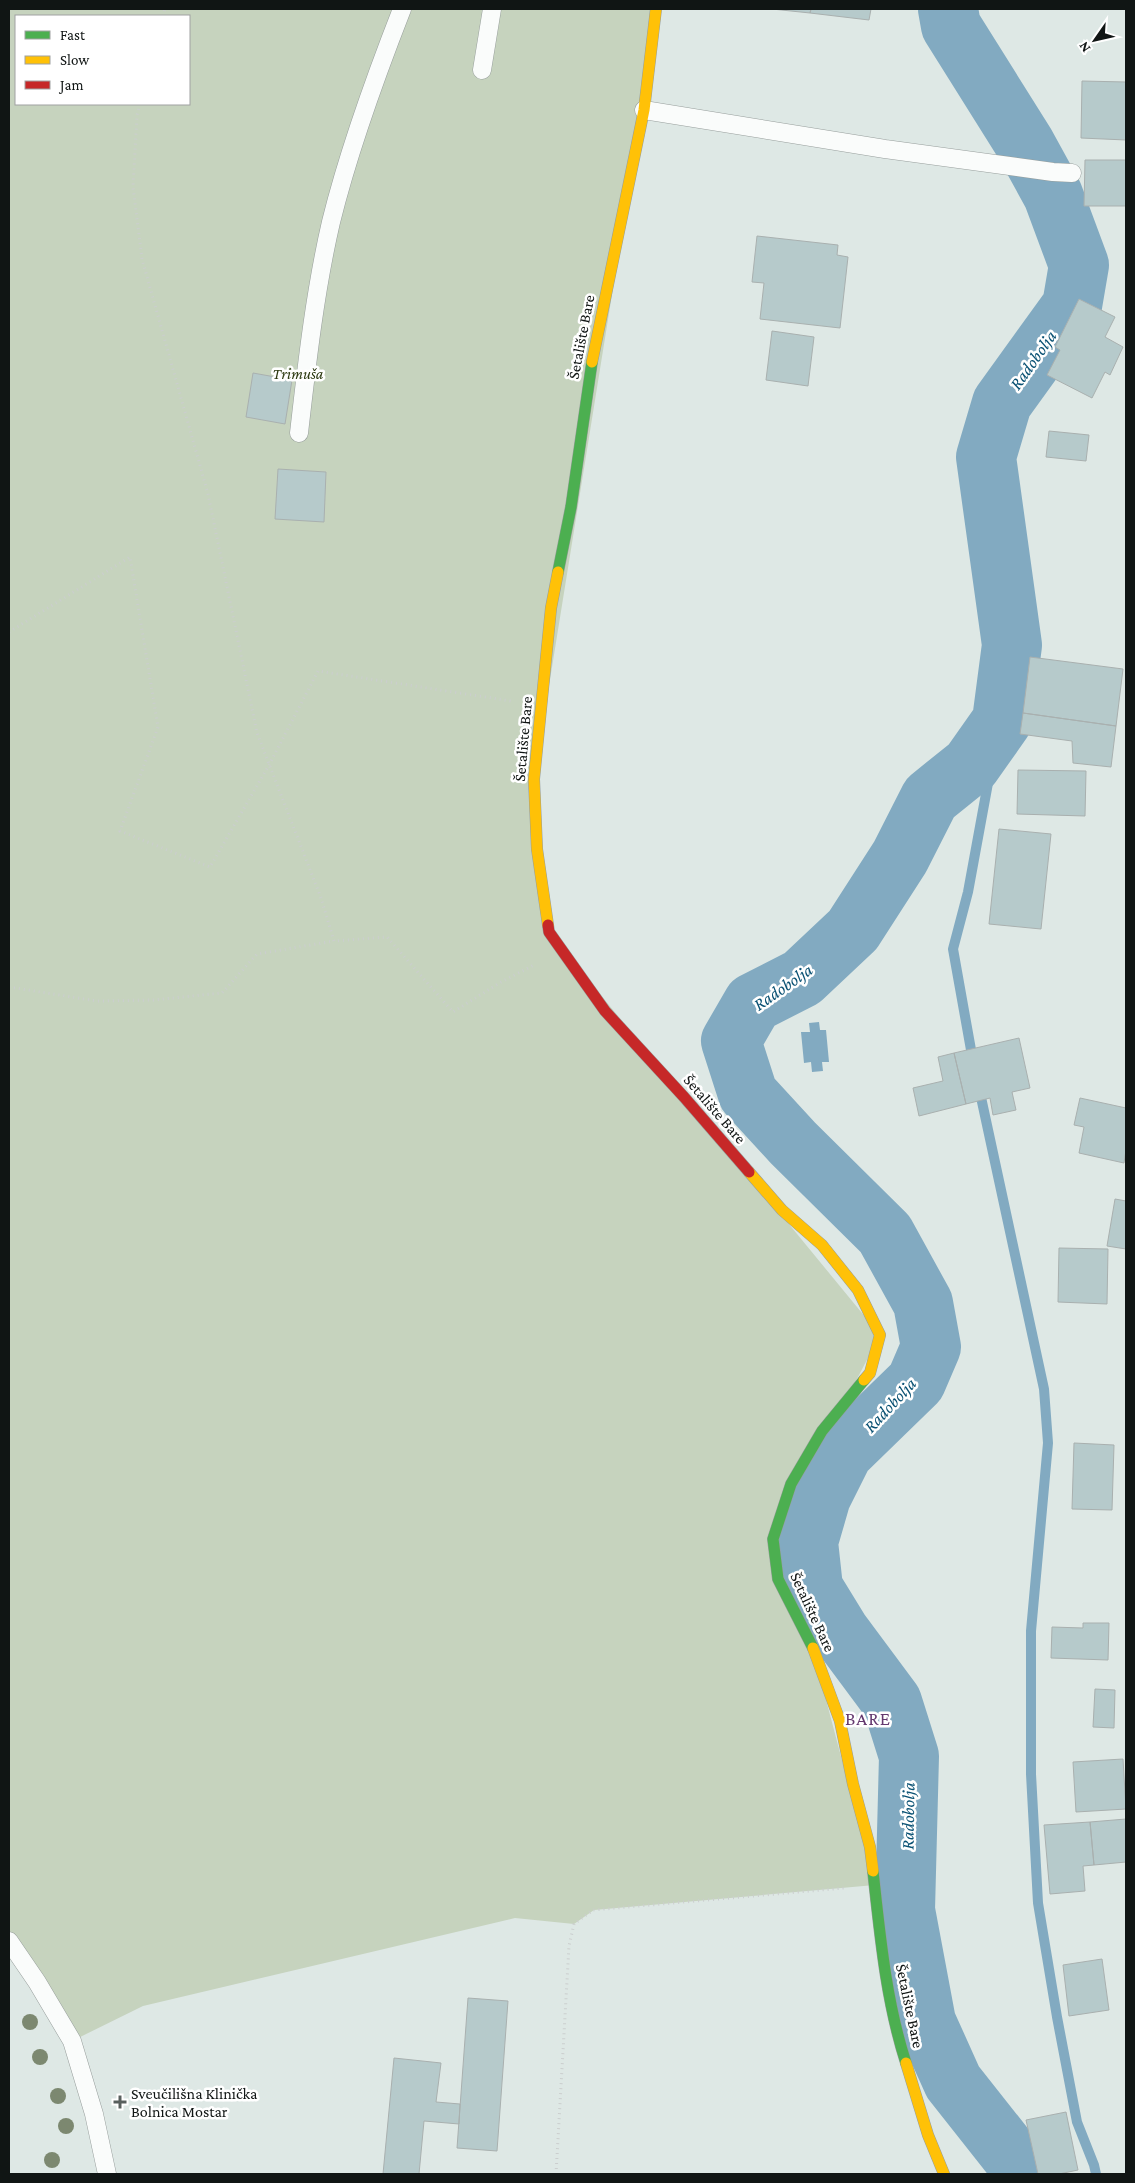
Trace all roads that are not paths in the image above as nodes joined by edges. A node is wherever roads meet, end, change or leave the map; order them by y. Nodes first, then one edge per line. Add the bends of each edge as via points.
1 (402, 9) edge
2 (492, 9) edge
3 (656, 9) edge
4 (482, 70) dead end
5 (644, 110) junction
6 (1072, 173) dead end
7 (300, 433) dead end
8 (9, 1940) edge
9 (107, 2174) edge
10 (944, 2174) edge

1 - 7 lane via 371,88 331,222 309,347
2 - 4 lane
3 - 5 street, Šetalište Bare
5 - 6 lane via 885,149
5 - 10 street, Šetalište Bare via 589,374 571,507 551,608 534,779 537,849 550,932 565,954 606,1011 782,1210 822,1245 858,1290 880,1334 870,1373 822,1431 791,1484 773,1539 778,1579 812,1643 840,1721 870,1847 884,1965 900,2045 928,2135
8 - 9 lane via 72,2041 94,2114

